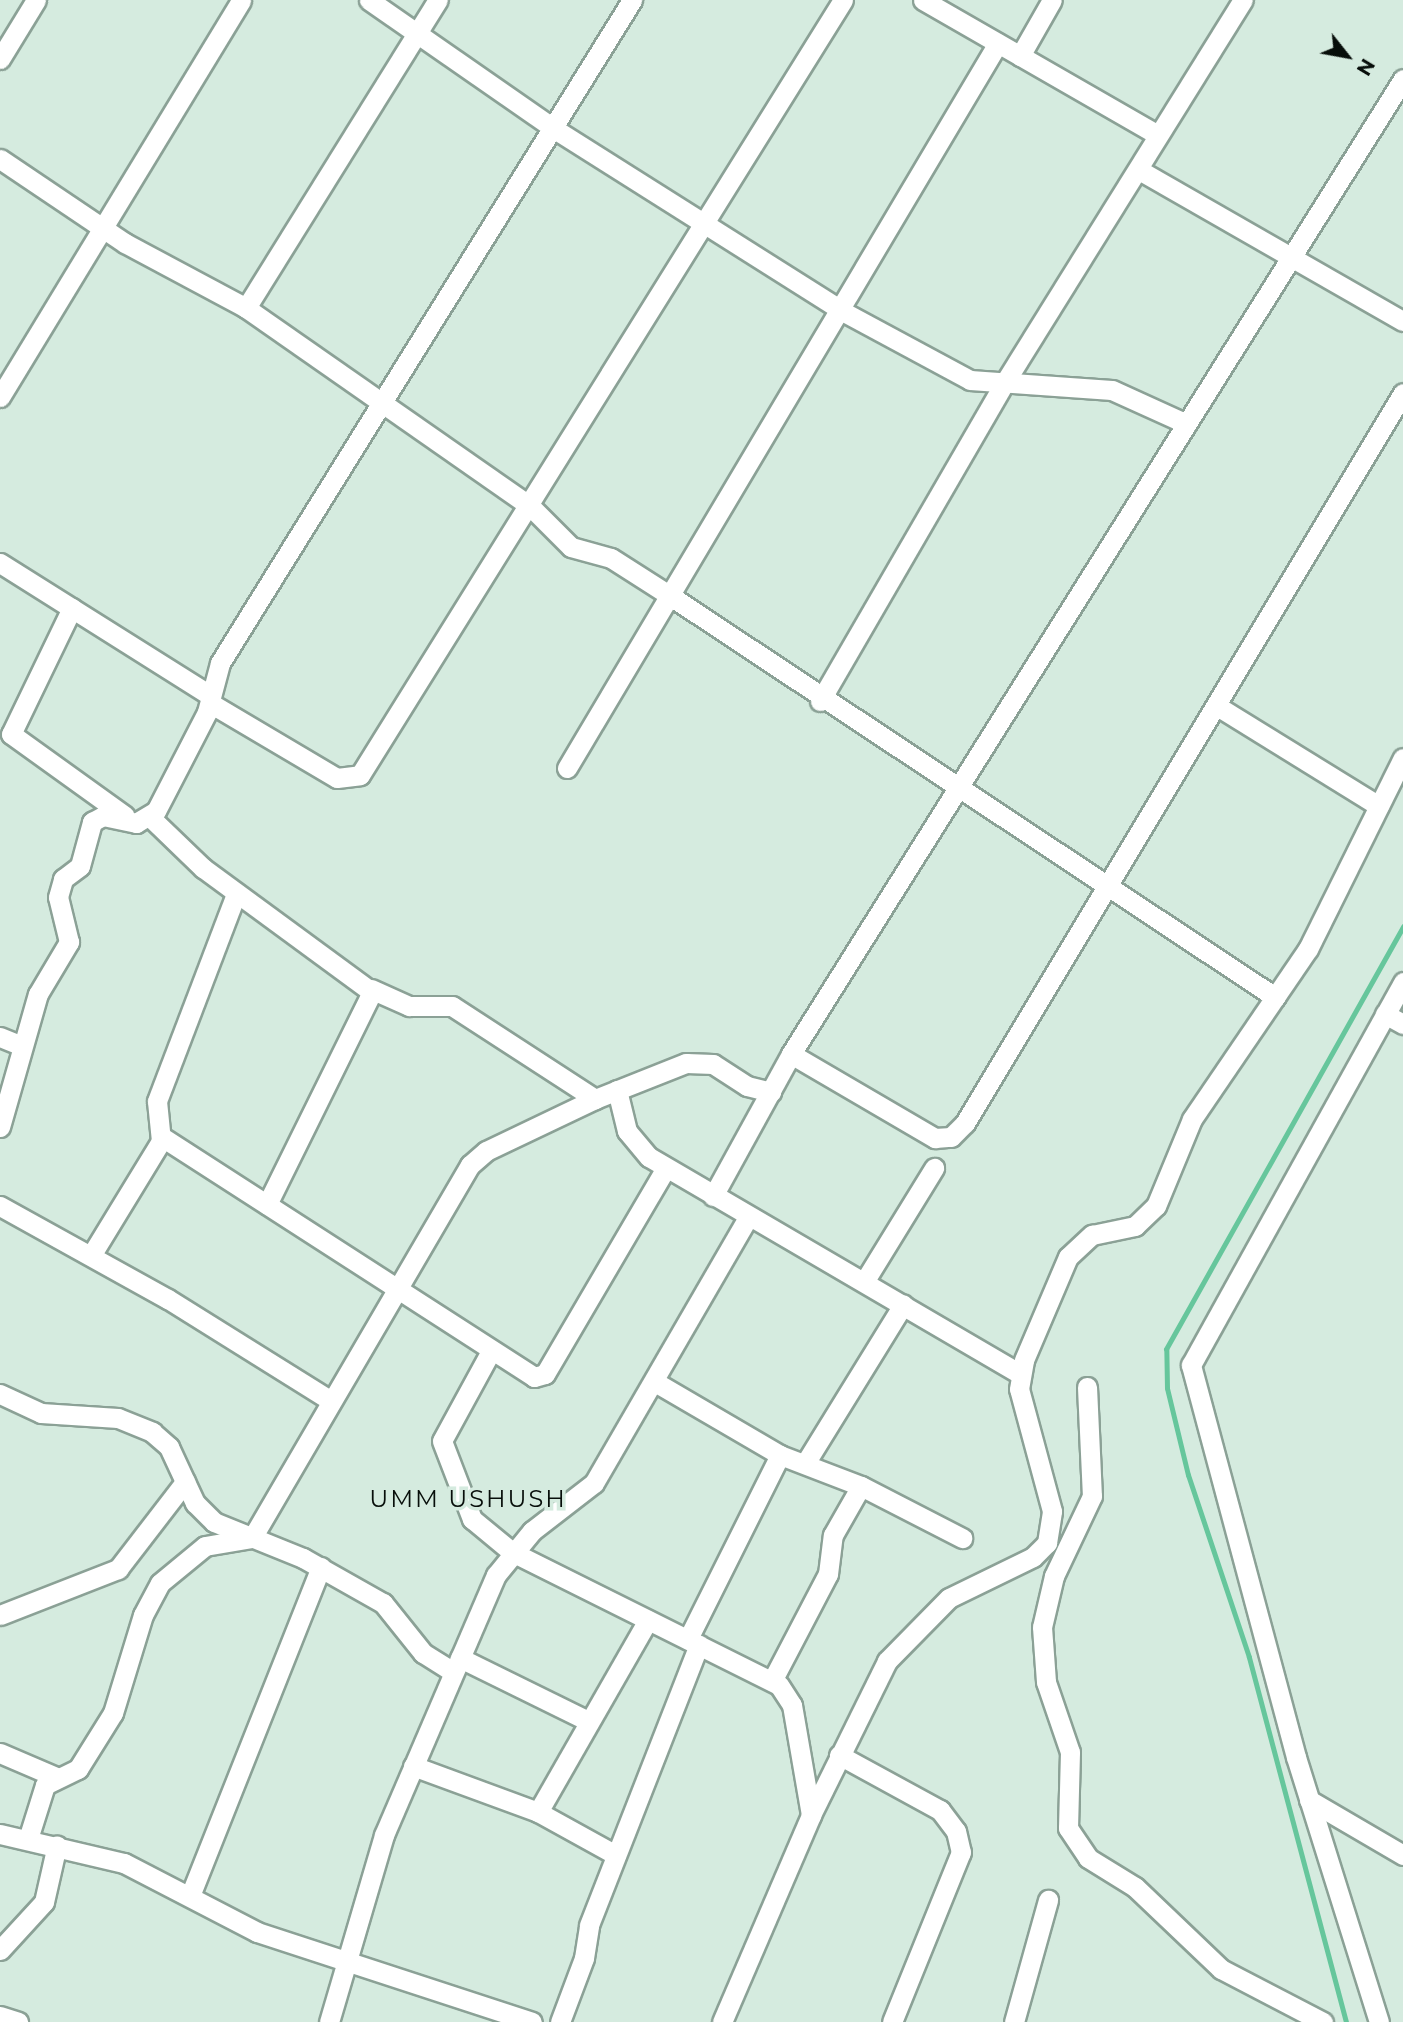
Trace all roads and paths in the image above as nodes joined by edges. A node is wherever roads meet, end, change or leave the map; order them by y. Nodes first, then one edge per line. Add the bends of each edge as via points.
1 (36, 0) edge
2 (241, 0) edge
3 (369, 0) edge
4 (438, 0) edge
5 (632, 0) edge
6 (844, 0) edge
7 (923, 0) edge
8 (1052, 0) edge
9 (1243, 0) edge
10 (416, 36) junction
11 (998, 43) junction
12 (1020, 56) junction
13 (0, 59) edge
14 (1403, 79) edge
15 (554, 128) junction
16 (1158, 135) junction
17 (0, 159) edge
18 (1139, 170) junction
19 (703, 219) junction
20 (102, 227) junction
21 (1293, 260) junction
22 (246, 308) junction
23 (842, 311) junction
24 (1403, 320) edge
25 (1005, 382) junction
26 (1403, 393) edge
27 (0, 397) edge
28 (384, 402) junction
29 (1187, 424) junction
30 (530, 506) junction
31 (0, 563) edge
32 (672, 597) junction
33 (72, 608) junction
34 (210, 699) junction
35 (820, 701) junction
36 (1217, 706) junction
37 (1403, 758) edge
38 (566, 768) dead end
39 (958, 789) junction
40 (1379, 806) junction
41 (143, 820) junction
42 (1111, 883) junction
43 (236, 894) junction
44 (1403, 982) edge
45 (371, 989) junction
46 (1275, 997) junction
47 (1385, 1014) junction
48 (1403, 1024) edge
49 (0, 1037) edge
50 (20, 1045) junction
51 (792, 1054) junction
52 (617, 1090) junction
53 (771, 1092) junction
54 (595, 1099) junction
55 (0, 1126) edge
56 (162, 1137) junction
57 (666, 1168) junction
58 (934, 1168) dead end
59 (713, 1196) junction
60 (267, 1204) junction
61 (0, 1206) edge
62 (748, 1217) junction
63 (92, 1254) junction
64 (863, 1282) junction
65 (397, 1287) junction
66 (903, 1305) junction
67 (491, 1351) junction
68 (1020, 1374) junction
69 (655, 1382) junction
70 (1087, 1387) dead end
71 (0, 1394) edge
72 (331, 1401) junction
73 (780, 1455) junction
74 (806, 1462) junction
75 (185, 1482) junction
76 (861, 1486) junction
77 (253, 1538) junction
78 (962, 1538) dead end
79 (1043, 1548) junction
80 (512, 1552) junction
81 (1061, 1560) junction
82 (321, 1567) junction
83 (0, 1615) edge
84 (648, 1620) junction
85 (694, 1642) junction
86 (457, 1665) junction
87 (772, 1681) junction
88 (588, 1721) junction
89 (0, 1753) edge
90 (839, 1755) junction
91 (413, 1766) junction
92 (55, 1777) junction
93 (1310, 1800) junction
94 (538, 1812) junction
95 (811, 1815) junction
96 (0, 1834) edge
97 (28, 1839) junction
98 (57, 1845) junction
99 (616, 1855) junction
100 (1403, 1855) edge
101 (190, 1896) junction
102 (1048, 1900) dead end
103 (0, 1950) edge
104 (348, 1958) junction
105 (0, 2015) edge
106 (18, 2022) edge
107 (329, 2022) edge
108 (532, 2022) edge
109 (559, 2022) edge
110 (722, 2022) edge
111 (892, 2022) edge
112 (1014, 2022) edge
113 (1323, 2022) edge
114 (1379, 2022) edge

1 - 13 street
2 - 20 street
3 - 10 street
4 - 10 street
5 - 15 street
6 - 19 street
7 - 11 street
8 - 12 street
9 - 16 street
10 - 15 street
10 - 22 street
11 - 12 street
11 - 23 street
12 - 16 street
14 - 21 street
15 - 19 street
15 - 28 street
16 - 18 street
17 - 20 street
18 - 21 street
18 - 25 street
19 - 23 street
19 - 30 street
20 - 22 street
20 - 27 street
21 - 24 street
21 - 29 street
22 - 28 street
23 - 25 street via 970,380
23 - 32 street
25 - 29 street via 1112,390
25 - 35 street
26 - 36 street
28 - 30 street
28 - 34 street via 220,663
29 - 39 street
30 - 32 street via 571,547 611,558
30 - 34 street via 356,778 337,778
31 - 33 street
32 - 35 street
32 - 38 street
33 - 34 street
33 - 41 street via 11,734
34 - 41 street
35 - 39 street
36 - 40 street
36 - 42 street
37 - 40 street
39 - 42 street
39 - 51 street
40 - 46 street via 1308,949
41 - 43 street
41 - 50 street via 95,819 80,866 62,879 59,904 69,942 43,981
42 - 46 street
42 - 51 street via 951,1137 935,1138
43 - 45 street
43 - 56 street via 158,1101
44 - 47 street
45 - 54 street via 410,1006 452,1006
45 - 60 street
46 - 68 street via 1192,1119 1150,1215 1127,1229 1092,1235 1068,1256
47 - 48 street
47 - 93 street via 1191,1365
49 - 50 street
50 - 55 street
51 - 53 street
52 - 53 street via 696,1062
52 - 54 street
52 - 57 street via 627,1131
53 - 59 street
54 - 65 street via 478,1158
56 - 60 street
56 - 63 street
57 - 59 street
57 - 67 street via 545,1374 529,1376
58 - 64 street
59 - 62 street
60 - 65 street
61 - 63 street
62 - 64 street
62 - 69 street
63 - 72 street
64 - 66 street
65 - 67 street
65 - 72 street
66 - 68 street
66 - 74 street
67 - 80 street via 443,1435 443,1448 466,1510
68 - 79 street via 1021,1415 1053,1519
69 - 73 street
69 - 80 street via 594,1483
70 - 81 street via 1092,1496
71 - 75 street via 41,1413 143,1426 169,1447
72 - 77 street
73 - 74 street
73 - 85 street
74 - 76 street
75 - 77 street via 214,1522
75 - 83 street via 118,1569
76 - 78 street
76 - 87 street via 833,1535 828,1574
77 - 82 street
77 - 92 street via 205,1546 160,1583 102,1736 78,1769
79 - 81 street
79 - 90 street via 967,1586 917,1626 874,1681
80 - 84 street
80 - 86 street
81 - 113 street via 1045,1609 1041,1646 1051,1700 1070,1752 1064,1807 1073,1839 1088,1858 1151,1901 1221,1969
82 - 86 street via 383,1603 423,1653
82 - 101 street
84 - 85 street
84 - 88 street
85 - 87 street
85 - 99 street
86 - 88 street
86 - 91 street
87 - 95 street via 792,1705
88 - 94 street
89 - 92 street
90 - 95 street
90 - 111 street via 940,1810 956,1831 961,1852
91 - 94 street
91 - 104 street via 384,1835
92 - 97 street via 42,1791
93 - 100 street
93 - 114 street
94 - 99 street
95 - 110 street
96 - 97 street
97 - 98 street
98 - 101 street via 124,1863
98 - 103 street via 44,1902
99 - 109 street
101 - 104 street via 257,1932
102 - 112 street
104 - 107 street
104 - 108 street
105 - 106 street

